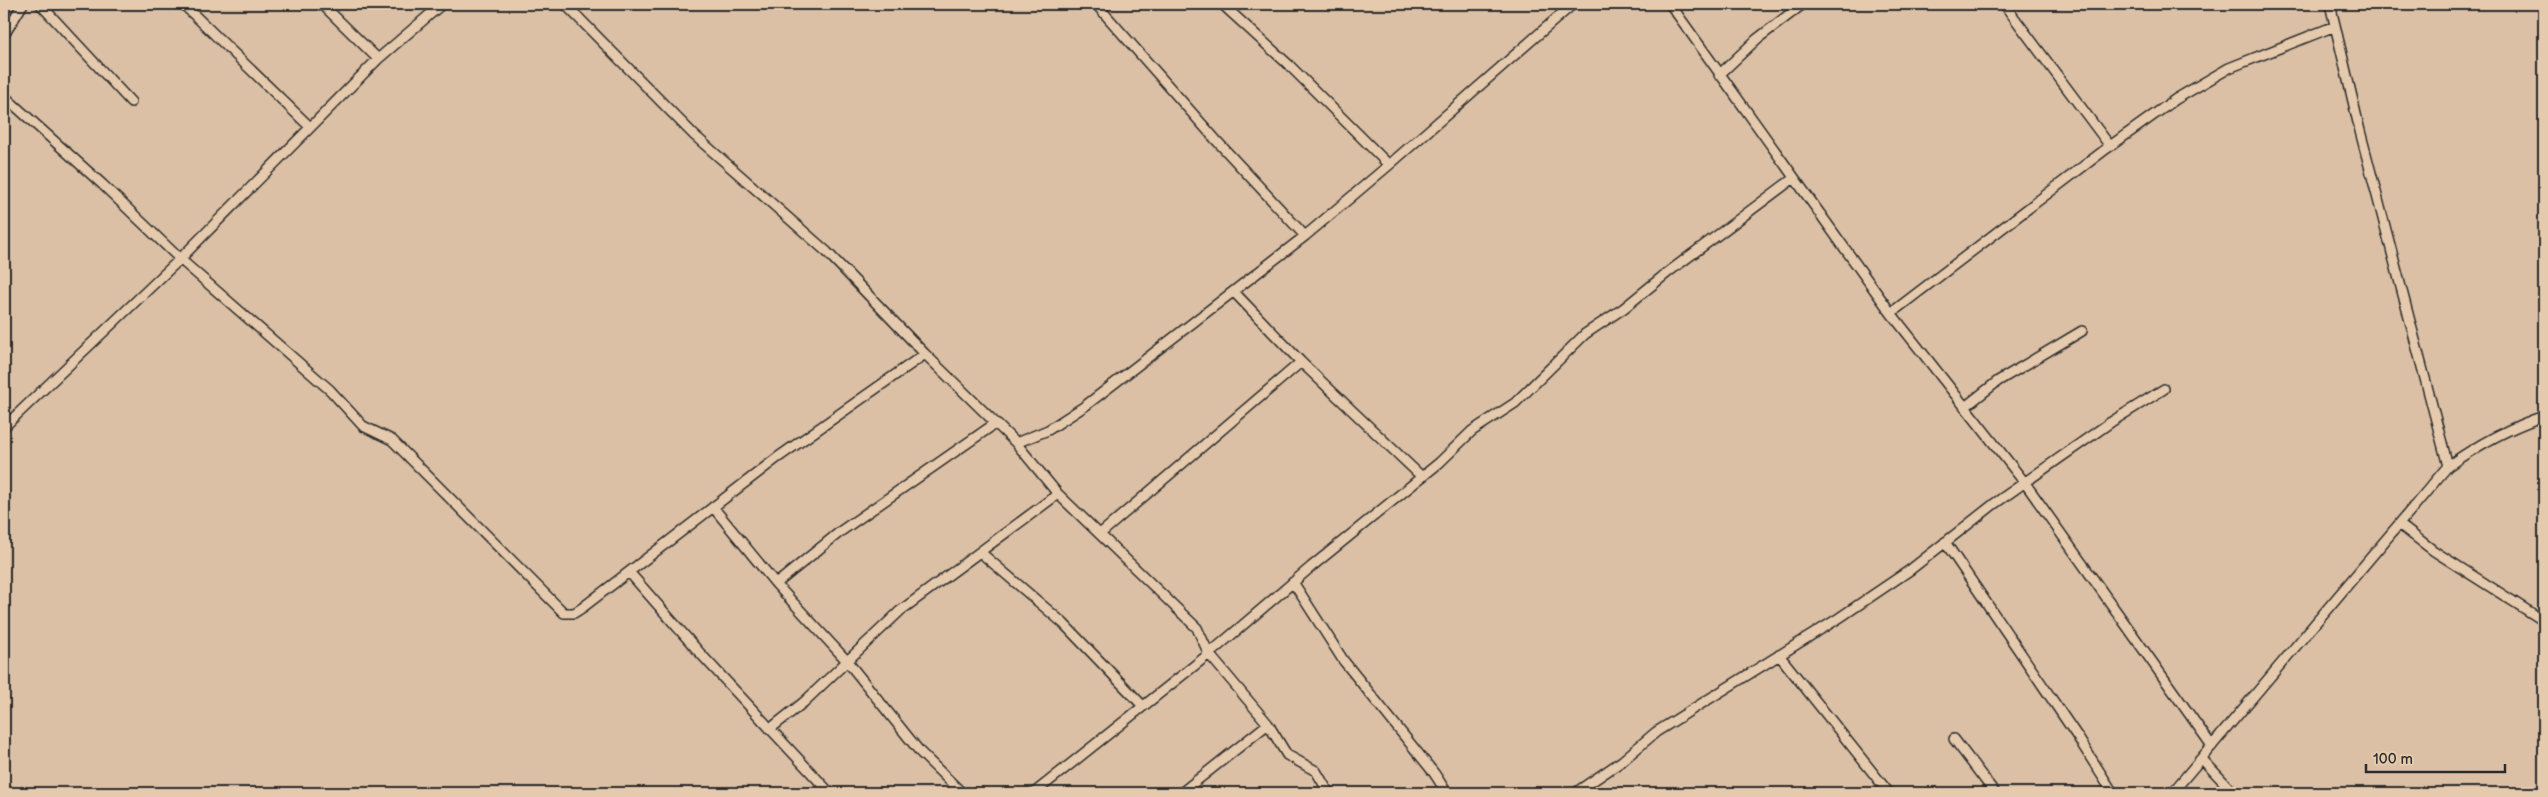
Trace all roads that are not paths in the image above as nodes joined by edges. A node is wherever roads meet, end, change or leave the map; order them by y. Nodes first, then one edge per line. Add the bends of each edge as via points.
1 (23, 4) edge
2 (40, 4) edge
3 (183, 4) edge
4 (322, 4) edge
5 (442, 4) edge
6 (565, 4) edge
7 (1096, 4) edge
8 (1573, 4) edge
9 (1670, 4) edge
10 (1803, 4) edge
11 (2004, 4) edge
12 (2330, 4) edge
13 (1228, 6) edge
14 (2335, 26) junction
15 (4, 35) edge
16 (378, 59) junction
17 (1719, 75) junction
18 (4, 96) edge
19 (131, 102) dead end
20 (310, 127) junction
21 (2110, 146) junction
22 (1389, 165) junction
23 (1794, 178) junction
24 (1306, 236) junction
25 (180, 259) junction
26 (1234, 292) junction
27 (1891, 312) junction
28 (2082, 331) dead end
29 (925, 354) junction
30 (1301, 362) junction
31 (2164, 390) dead end
32 (1965, 407) junction
33 (2544, 416) edge
34 (996, 423) junction
35 (4, 427) edge
36 (1016, 443) junction
37 (2448, 466) junction
38 (1422, 477) junction
39 (2025, 483) junction
40 (1058, 494) junction
41 (713, 507) junction
42 (2400, 525) junction
43 (1100, 534) junction
44 (1945, 542) junction
45 (980, 552) junction
46 (629, 572) junction
47 (1293, 582) junction
48 (776, 584) junction
49 (2544, 621) edge
50 (1209, 654) junction
51 (1779, 655) junction
52 (847, 662) junction
53 (1143, 706) junction
54 (1268, 724) junction
55 (770, 728) junction
56 (1954, 739) dead end
57 (2212, 746) junction
58 (2202, 759) junction
59 (830, 793) edge
60 (962, 793) edge
61 (1034, 793) edge
62 (1181, 793) edge
63 (1330, 793) edge
64 (1447, 793) edge
65 (1575, 793) edge
66 (1889, 793) edge
67 (1995, 793) edge
68 (2113, 793) edge
69 (2172, 793) edge
70 (2234, 793) edge

1 - 15 street
2 - 19 street
3 - 20 street
4 - 16 street
5 - 16 street
6 - 29 street via 694,135 827,252
7 - 24 street
8 - 22 street
9 - 17 street
10 - 17 street via 1757,39
11 - 21 street
12 - 14 street
13 - 22 street
14 - 21 street via 2229,68 2176,99
14 - 37 street
16 - 20 street
17 - 23 street
18 - 25 street
20 - 25 street
21 - 27 street
22 - 24 street
23 - 27 street
23 - 38 street via 1585,334 1515,403 1472,431
24 - 26 street
25 - 35 street
25 - 46 street via 330,390 363,426 392,440 564,613 574,613
26 - 30 street
26 - 36 street via 1085,406 1048,430
27 - 32 street
28 - 32 street via 1998,381
29 - 34 street
29 - 41 street
30 - 38 street
30 - 43 street
31 - 39 street via 2111,422
32 - 39 street
33 - 37 street via 2502,431
34 - 36 street
34 - 48 street via 841,531
36 - 40 street
37 - 42 street
38 - 47 street
39 - 44 street
39 - 57 street
40 - 43 street
40 - 45 street
41 - 46 street
41 - 48 street
42 - 49 street via 2434,551
42 - 57 street
43 - 50 street via 1197,628
44 - 51 street via 1910,570
44 - 68 street
45 - 52 street via 900,611
45 - 53 street via 1063,623
46 - 55 street
47 - 50 street
47 - 64 street via 1343,660
48 - 52 street
50 - 53 street
50 - 54 street
51 - 65 street via 1656,732 1622,761
51 - 66 street
52 - 55 street
52 - 60 street via 920,752
53 - 61 street
54 - 62 street
54 - 63 street via 1287,756 1316,771
55 - 59 street
56 - 67 street
57 - 58 street
58 - 69 street
58 - 70 street

